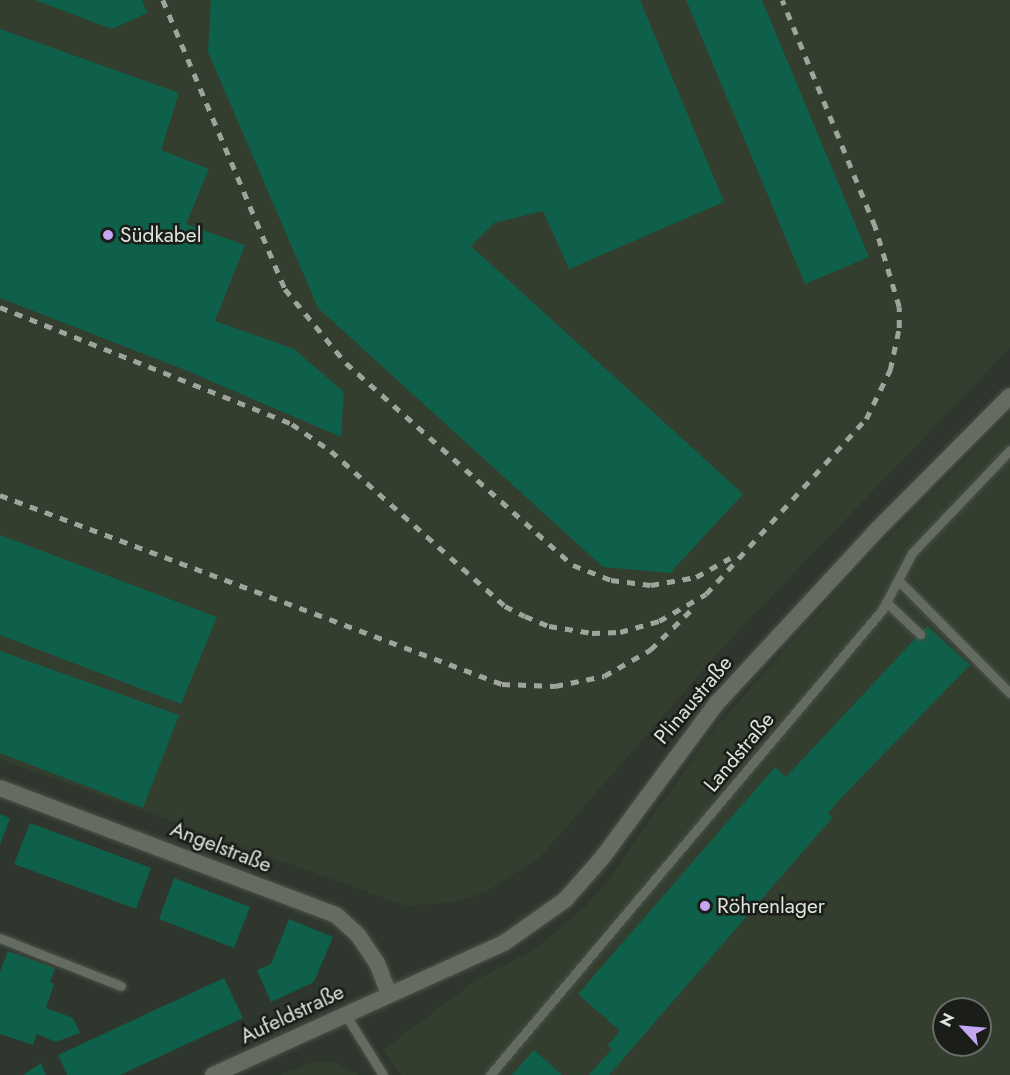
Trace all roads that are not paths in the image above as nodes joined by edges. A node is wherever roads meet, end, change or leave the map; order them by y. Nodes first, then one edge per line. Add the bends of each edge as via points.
1 (1010, 396) edge
2 (1010, 450) edge
3 (898, 580) junction
4 (886, 602) junction
5 (920, 634) dead end
6 (1010, 693) edge
7 (0, 788) edge
8 (2, 939) edge
9 (0, 951) edge
10 (121, 986) dead end
11 (389, 994) junction
12 (345, 1014) junction
13 (213, 1075) edge
14 (383, 1075) edge
15 (490, 1075) edge

1 - 11 street, Plinaustraße via 878,529 716,704 577,889 504,943
2 - 3 lane, Landstraße via 912,553
3 - 4 lane, Landstraße
3 - 6 lane
4 - 5 lane
4 - 15 lane, Landstraße
7 - 11 street, Angelstraße via 336,915 358,935 377,963
8 - 9 lane
8 - 10 lane
11 - 12 street, Aufeldstraße
12 - 13 street, Aufeldstraße
12 - 14 lane

